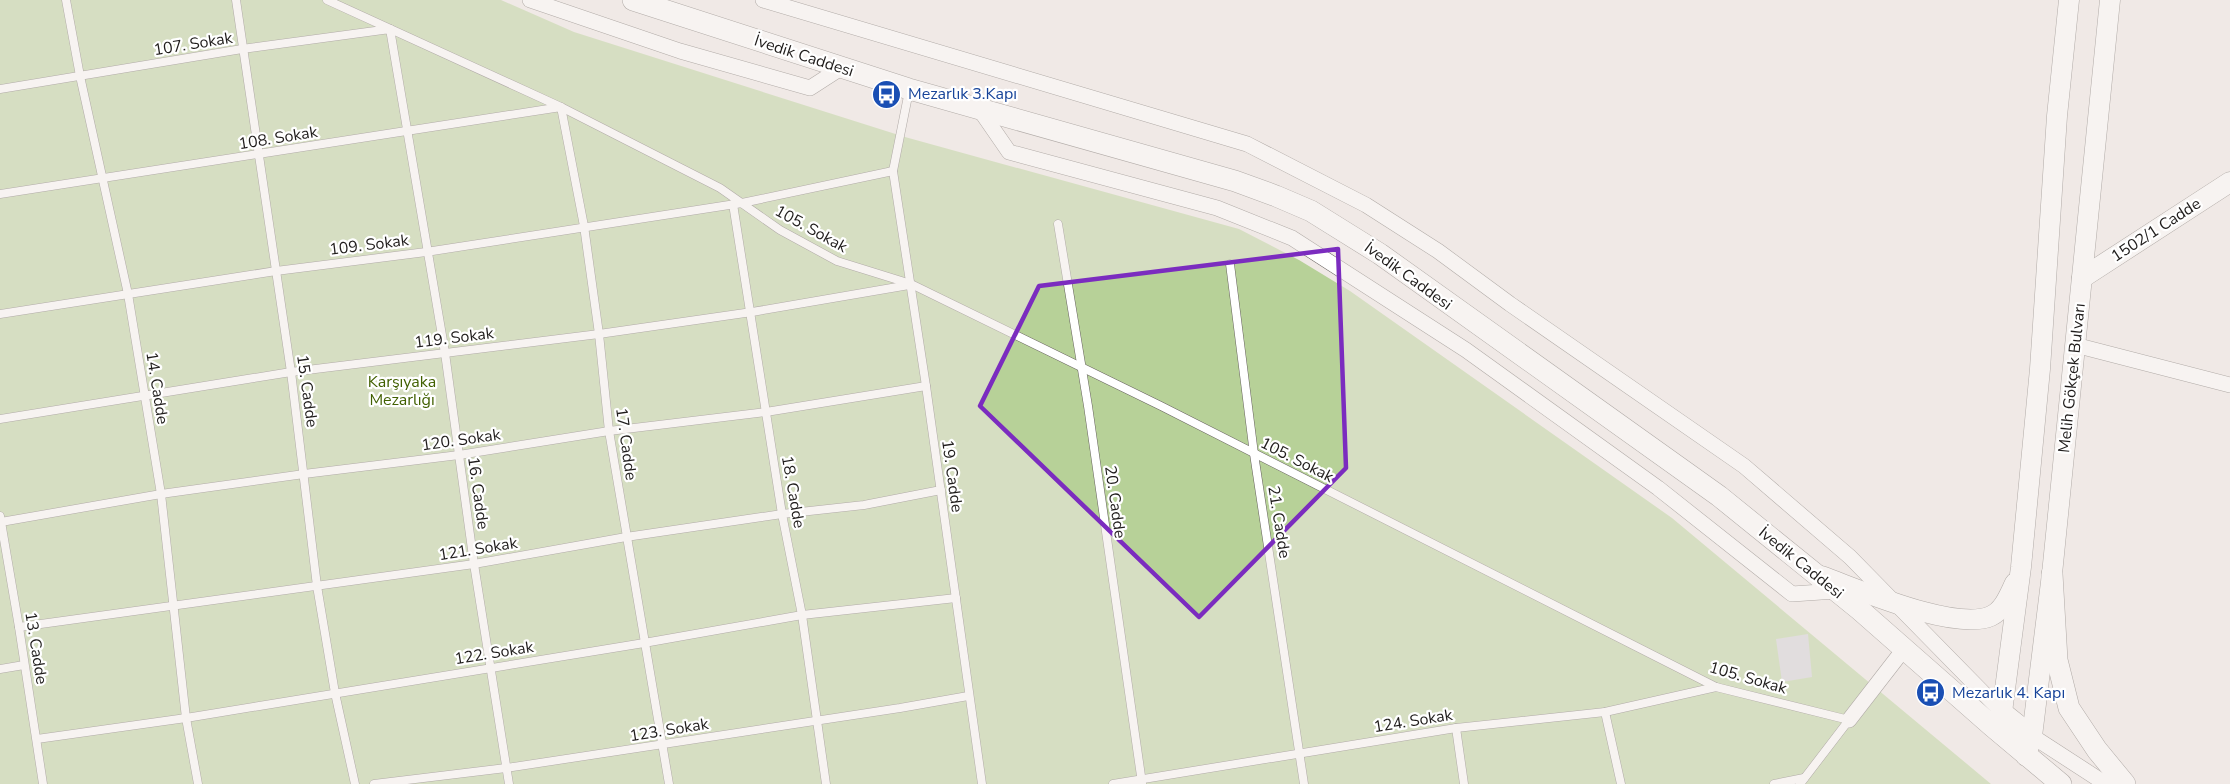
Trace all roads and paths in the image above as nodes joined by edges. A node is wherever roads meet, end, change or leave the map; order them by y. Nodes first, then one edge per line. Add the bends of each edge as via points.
1 (66, 0) edge
2 (236, 0) edge
3 (327, 0) edge
4 (530, 0) edge
5 (633, 0) edge
6 (763, 0) edge
7 (2069, 0) edge
8 (2110, 0) edge
9 (390, 29) junction
10 (242, 49) junction
11 (841, 68) junction
12 (80, 76) junction
13 (0, 89) edge
14 (909, 89) junction
15 (561, 107) junction
16 (980, 110) junction
17 (408, 132) junction
18 (258, 155) junction
19 (893, 171) junction
20 (103, 179) junction
21 (2230, 182) edge
22 (0, 194) edge
23 (738, 204) junction
24 (1058, 224) dead end
25 (584, 226) junction
26 (426, 252) junction
27 (1230, 264) dead end
28 (276, 271) junction
29 (2082, 278) junction
30 (911, 284) junction
31 (128, 294) junction
32 (752, 312) junction
33 (0, 314) edge
34 (599, 334) junction
35 (2075, 345) junction
36 (444, 353) junction
37 (1081, 368) junction
38 (291, 372) junction
39 (2230, 385) edge
40 (926, 386) junction
41 (144, 395) junction
42 (766, 412) junction
43 (0, 419) edge
44 (609, 432) junction
45 (1254, 454) junction
46 (459, 455) junction
47 (304, 474) junction
48 (941, 490) junction
49 (161, 494) junction
50 (782, 514) junction
51 (0, 519) edge
52 (627, 537) junction
53 (3, 552) edge
54 (474, 564) junction
55 (2021, 567) junction
56 (1815, 574) junction
57 (2052, 574) junction
58 (317, 586) junction
59 (1836, 591) junction
60 (956, 598) junction
61 (1894, 602) junction
62 (175, 604) junction
63 (802, 615) junction
64 (19, 627) junction
65 (644, 643) junction
66 (1904, 649) junction
67 (24, 665) junction
68 (490, 667) junction
69 (0, 669) edge
70 (1716, 687) junction
71 (335, 693) junction
72 (968, 696) junction
73 (1605, 712) junction
74 (186, 718) junction
75 (1997, 719) junction
76 (1849, 720) junction
77 (818, 721) junction
78 (1456, 728) junction
79 (37, 739) junction
80 (662, 744) junction
81 (2029, 746) junction
82 (1299, 752) junction
83 (506, 768) junction
84 (1802, 781) edge
85 (1142, 782) edge
86 (43, 784) edge
87 (198, 784) edge
88 (355, 784) edge
89 (374, 784) edge
90 (508, 784) edge
91 (669, 784) edge
92 (826, 784) edge
93 (982, 784) edge
94 (1113, 784) edge
95 (1304, 784) edge
96 (1464, 784) edge
97 (1621, 784) edge
98 (1774, 784) edge
99 (2061, 784) edge
100 (2106, 784) edge
101 (2125, 784) edge

1 - 12 lane, 14. Cadde
2 - 10 lane, 15. Cadde
3 - 9 lane, 105. Sokak
4 - 11 street via 680,51 810,88
5 - 11 main road, İvedik Caddesi
6 - 61 street via 1247,144 1366,205 1438,251 1744,466 1850,557
7 - 55 street, Melih Gökçek Bulvarı
8 - 29 street, Melih Gökçek Bulvarı
9 - 10 lane, 107. Sokak
9 - 15 lane, 105. Sokak
9 - 17 lane, 16. Cadde
10 - 12 lane, 107. Sokak
10 - 18 lane, 15. Cadde
11 - 14 main road, İvedik Caddesi
12 - 13 lane, 107. Sokak
12 - 20 lane, 14. Cadde
14 - 16 main road, İvedik Caddesi
14 - 19 lane
15 - 17 lane, 108. Sokak
15 - 23 lane, 105. Sokak via 720,188
15 - 25 lane, 17. Cadde
16 - 56 main road, İvedik Caddesi via 1235,181 1311,211 1380,254 1719,496
16 - 59 street via 1009,152 1217,208 1292,238 1466,350 1658,488 1792,594
17 - 18 lane, 108. Sokak
17 - 26 lane, 16. Cadde
18 - 20 lane, 108. Sokak
18 - 28 lane, 15. Cadde
19 - 23 lane, 105. Sokak
19 - 30 lane, 19. Cadde
20 - 22 lane, 108. Sokak
20 - 31 lane, 14. Cadde
21 - 29 street, 1502/1 Cadde
23 - 25 lane, 109. Sokak
23 - 30 lane, 105. Sokak via 837,261
23 - 32 lane, 18. Cadde
24 - 37 lane, 20. Cadde
25 - 26 lane, 109. Sokak
25 - 34 lane, 17. Cadde
26 - 28 lane, 109. Sokak
26 - 36 lane, 16. Cadde
27 - 45 lane, 21. Cadde
28 - 31 lane, 109. Sokak
28 - 38 lane, 15. Cadde
29 - 35 street, Melih Gökçek Bulvarı
30 - 32 lane, 119. Sokak
30 - 37 lane, 105. Sokak
30 - 40 lane, 19. Cadde
31 - 33 lane, 109. Sokak
31 - 41 lane, 14. Cadde
32 - 34 lane, 119. Sokak
32 - 42 lane, 18. Cadde
34 - 36 lane, 119. Sokak
34 - 44 lane, 17. Cadde
35 - 39 street
35 - 57 street, Melih Gökçek Bulvarı
36 - 38 lane, 119. Sokak
36 - 46 lane, 16. Cadde
37 - 45 lane, 105. Sokak
37 - 85 lane, 20. Cadde
38 - 41 lane, 119. Sokak
38 - 47 lane, 15. Cadde
40 - 42 lane, 120. Sokak
40 - 48 lane, 19. Cadde
41 - 43 lane, 119. Sokak
41 - 49 lane, 14. Cadde
42 - 44 lane, 120. Sokak
42 - 50 lane, 18. Cadde
44 - 46 lane, 120. Sokak
44 - 52 lane, 17. Cadde
45 - 70 lane, 105. Sokak
45 - 82 lane, 21. Cadde
46 - 47 lane, 120. Sokak
46 - 54 lane, 16. Cadde
47 - 49 lane, 120. Sokak
47 - 58 lane, 15. Cadde
48 - 50 lane, 121. Sokak
48 - 60 lane, 19. Cadde
49 - 51 lane, 120. Sokak
49 - 62 lane, 14. Cadde
50 - 52 lane, 121. Sokak
50 - 63 lane, 18. Cadde
51 - 53 lane, 13. Cadde
52 - 54 lane, 121. Sokak
52 - 65 lane, 17. Cadde
53 - 64 lane, 13. Cadde
54 - 58 lane, 121. Sokak
54 - 68 lane, 16. Cadde
55 - 61 street via 2006,603 1991,616 1968,620 1937,617
55 - 75 street, Melih Gökçek Bulvarı
56 - 59 main road, İvedik Caddesi
56 - 61 street
57 - 81 street, Melih Gökçek Bulvarı
57 - 101 main road via 2057,660 2069,708
58 - 62 lane, 121. Sokak
58 - 71 lane, 15. Cadde
59 - 66 main road, İvedik Caddesi
60 - 63 lane, 122. Sokak
60 - 72 lane, 19. Cadde
61 - 75 street
62 - 64 lane, 121. Sokak
62 - 74 lane, 14. Cadde
63 - 65 lane, 122. Sokak
63 - 77 lane, 18. Cadde
64 - 67 lane, 13. Cadde
65 - 68 lane, 122. Sokak
65 - 80 lane, 17. Cadde
66 - 75 main road, İvedik Caddesi
66 - 76 street
67 - 69 lane
67 - 79 lane, 13. Cadde
68 - 71 lane, 122. Sokak
68 - 83 lane, 16. Cadde
70 - 73 lane, 124. Sokak
70 - 76 lane, 105. Sokak
71 - 74 lane, 122. Sokak
71 - 88 lane, 15. Cadde
72 - 77 lane, 123. Sokak
72 - 93 lane, 19. Cadde
73 - 78 lane, 124. Sokak
73 - 97 lane
74 - 79 lane, 122. Sokak
74 - 87 lane, 14. Cadde
75 - 81 main road, İvedik Caddesi
76 - 84 lane
77 - 80 lane, 123. Sokak
77 - 92 lane, 18. Cadde
78 - 82 lane, 124. Sokak
78 - 96 lane
79 - 86 lane, 13. Cadde
80 - 83 lane, 123. Sokak
80 - 91 lane, 17. Cadde
81 - 99 main road, İvedik Caddesi
81 - 100 street
82 - 85 lane, 124. Sokak
82 - 95 lane, 21. Cadde
83 - 89 lane, 123. Sokak
83 - 90 lane, 16. Cadde
84 - 98 lane
85 - 94 lane, 124. Sokak

